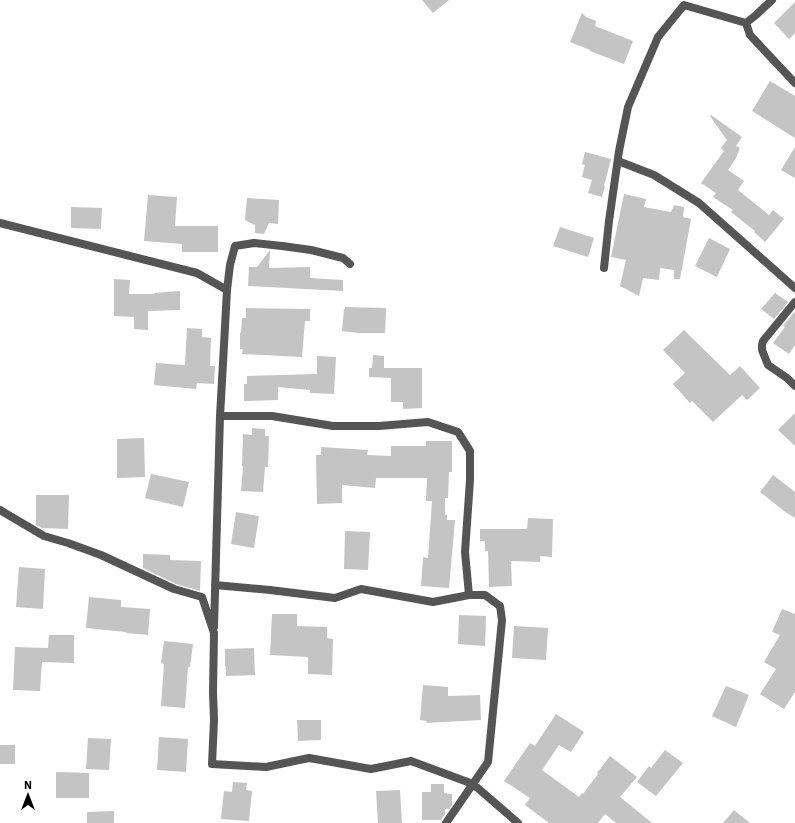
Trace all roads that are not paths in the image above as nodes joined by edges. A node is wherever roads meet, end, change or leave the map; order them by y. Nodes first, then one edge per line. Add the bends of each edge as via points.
1 (772, 0) edge
2 (746, 23) junction
3 (795, 83) edge
4 (618, 161) junction
5 (0, 223) edge
6 (350, 264) dead end
7 (604, 268) dead end
8 (795, 288) edge
9 (227, 290) junction
10 (795, 302) edge
11 (795, 386) edge
12 (220, 416) junction
13 (0, 510) edge
14 (215, 585) junction
15 (469, 595) junction
16 (214, 633) junction
17 (473, 784) junction
18 (446, 823) edge
19 (518, 823) edge

1 - 2 street
2 - 3 street via 750,35
2 - 4 street via 684,5 658,37 628,107
4 - 7 street
4 - 8 street via 654,175 699,203
5 - 9 street via 197,273
6 - 9 street via 343,258 311,250 254,243 235,246
9 - 12 street
10 - 11 street via 763,341 762,350 768,365
12 - 14 street
12 - 15 street via 272,416 333,426 428,422 458,432 470,451 465,552
13 - 16 street via 44,536 101,555 174,589 202,596
14 - 15 street via 335,598 361,590 432,602
14 - 16 street
15 - 17 street via 485,595 500,606 502,620 488,762
16 - 17 street via 212,764 266,767 309,758 371,769 411,761
17 - 18 street
17 - 19 street

